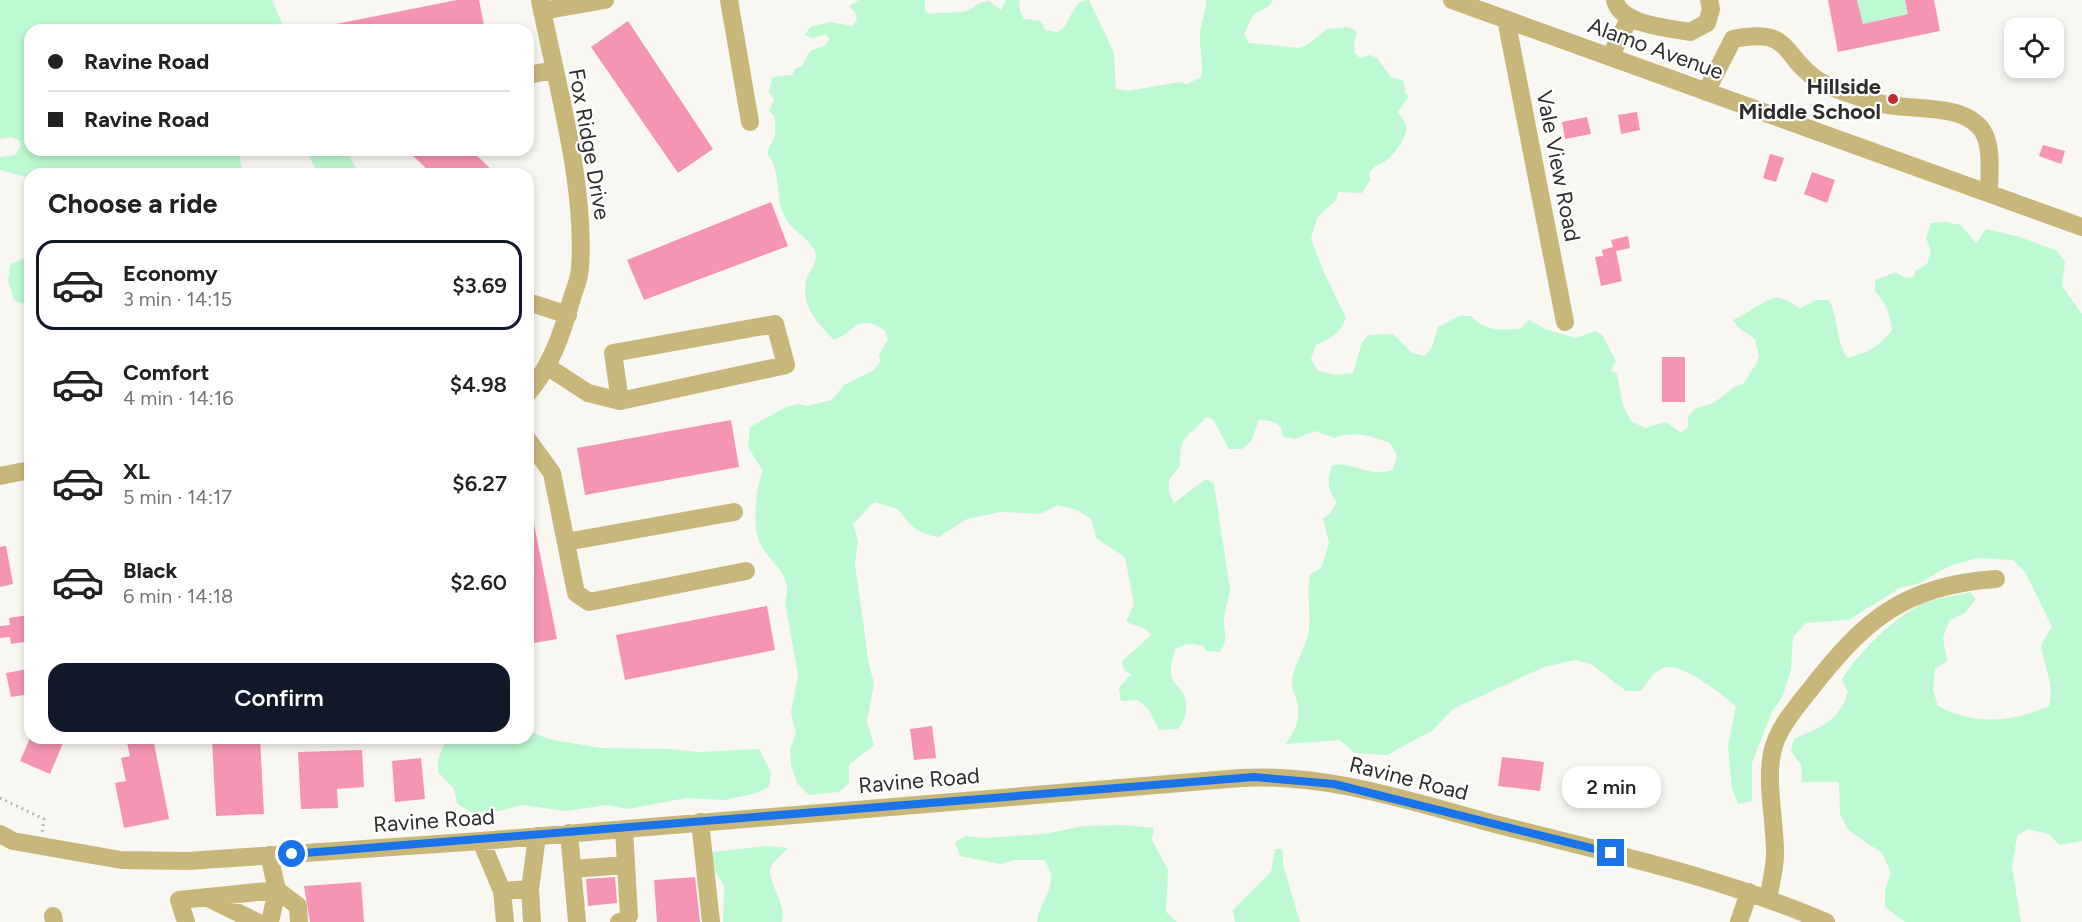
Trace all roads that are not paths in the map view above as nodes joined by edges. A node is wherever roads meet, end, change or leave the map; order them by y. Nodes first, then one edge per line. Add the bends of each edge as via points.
1 (605, 0) edge
2 (729, 0) edge
3 (1452, 0) edge
4 (1615, 0) edge
5 (1709, 0) edge
6 (541, 5) edge
7 (1629, 19) junction
8 (1506, 20) junction
9 (1610, 57) junction
10 (554, 70) junction
11 (534, 74) edge
12 (1706, 92) junction
13 (750, 122) dead end
14 (1989, 193) junction
15 (2082, 227) edge
16 (534, 304) edge
17 (568, 315) junction
18 (1565, 322) dead end
19 (548, 367) junction
20 (534, 385) edge
21 (620, 401) junction
22 (534, 448) edge
23 (24, 471) edge
24 (0, 476) edge
25 (734, 512) dead end
26 (566, 542) junction
27 (746, 571) dead end
28 (1996, 579) dead end
29 (700, 822) junction
30 (624, 829) junction
31 (569, 833) junction
32 (0, 834) edge
33 (537, 836) junction
34 (481, 841) junction
35 (269, 855) junction
36 (626, 865) junction
37 (572, 869) junction
38 (530, 889) junction
39 (277, 890) junction
40 (501, 891) junction
41 (1749, 892) junction
42 (206, 897) junction
43 (1768, 898) junction
44 (186, 922) edge
45 (257, 922) edge
46 (270, 922) edge
47 (299, 922) edge
48 (505, 922) edge
49 (532, 922) edge
50 (577, 922) edge
51 (619, 922) edge
52 (711, 922) edge
53 (1739, 922) edge
54 (1826, 922) edge

1 - 6 street
2 - 13 street
3 - 8 street, Alamo Avenue
4 - 7 street
5 - 7 street via 1707,23 1690,32
6 - 10 street, Fox Ridge Drive
7 - 9 street
8 - 9 street, Alamo Avenue
8 - 18 street, Vale View Road
9 - 12 street, Alamo Avenue
10 - 11 street
10 - 17 street, Fox Ridge Drive via 582,237 580,271
12 - 14 street, Alamo Avenue
12 - 14 street via 1733,39 1759,34 1782,43 1820,82 1879,104 1959,112 1983,131 1989,156
14 - 15 street, Alamo Avenue
16 - 17 street
17 - 19 street, Fox Ridge Drive
19 - 20 street, Fox Ridge Drive
19 - 21 street via 588,393
21 - 21 street via 786,365 775,324 613,353
22 - 26 street via 552,473
23 - 24 street
25 - 26 street
26 - 27 street via 576,593 589,602
28 - 43 street via 1927,591 1885,610 1836,656 1782,726 1770,771 1775,856
29 - 30 street, Ravine Road
29 - 41 street, Ravine Road via 1233,778 1285,778 1376,793 1678,870
29 - 52 street
30 - 31 street, Ravine Road
30 - 36 street
31 - 33 street, Ravine Road
31 - 37 street
32 - 35 street, Ravine Road via 13,841 121,860 188,861
33 - 34 street, Ravine Road
33 - 38 street
34 - 35 street, Ravine Road
34 - 40 street
35 - 39 street
36 - 37 street
36 - 51 street via 629,916
37 - 50 street
38 - 40 street
38 - 49 street
39 - 42 street
39 - 46 street
39 - 47 street via 298,906
40 - 48 street
41 - 43 street, Ravine Road
41 - 53 street
42 - 44 street via 179,900
42 - 45 street
43 - 54 street, Ravine Road

